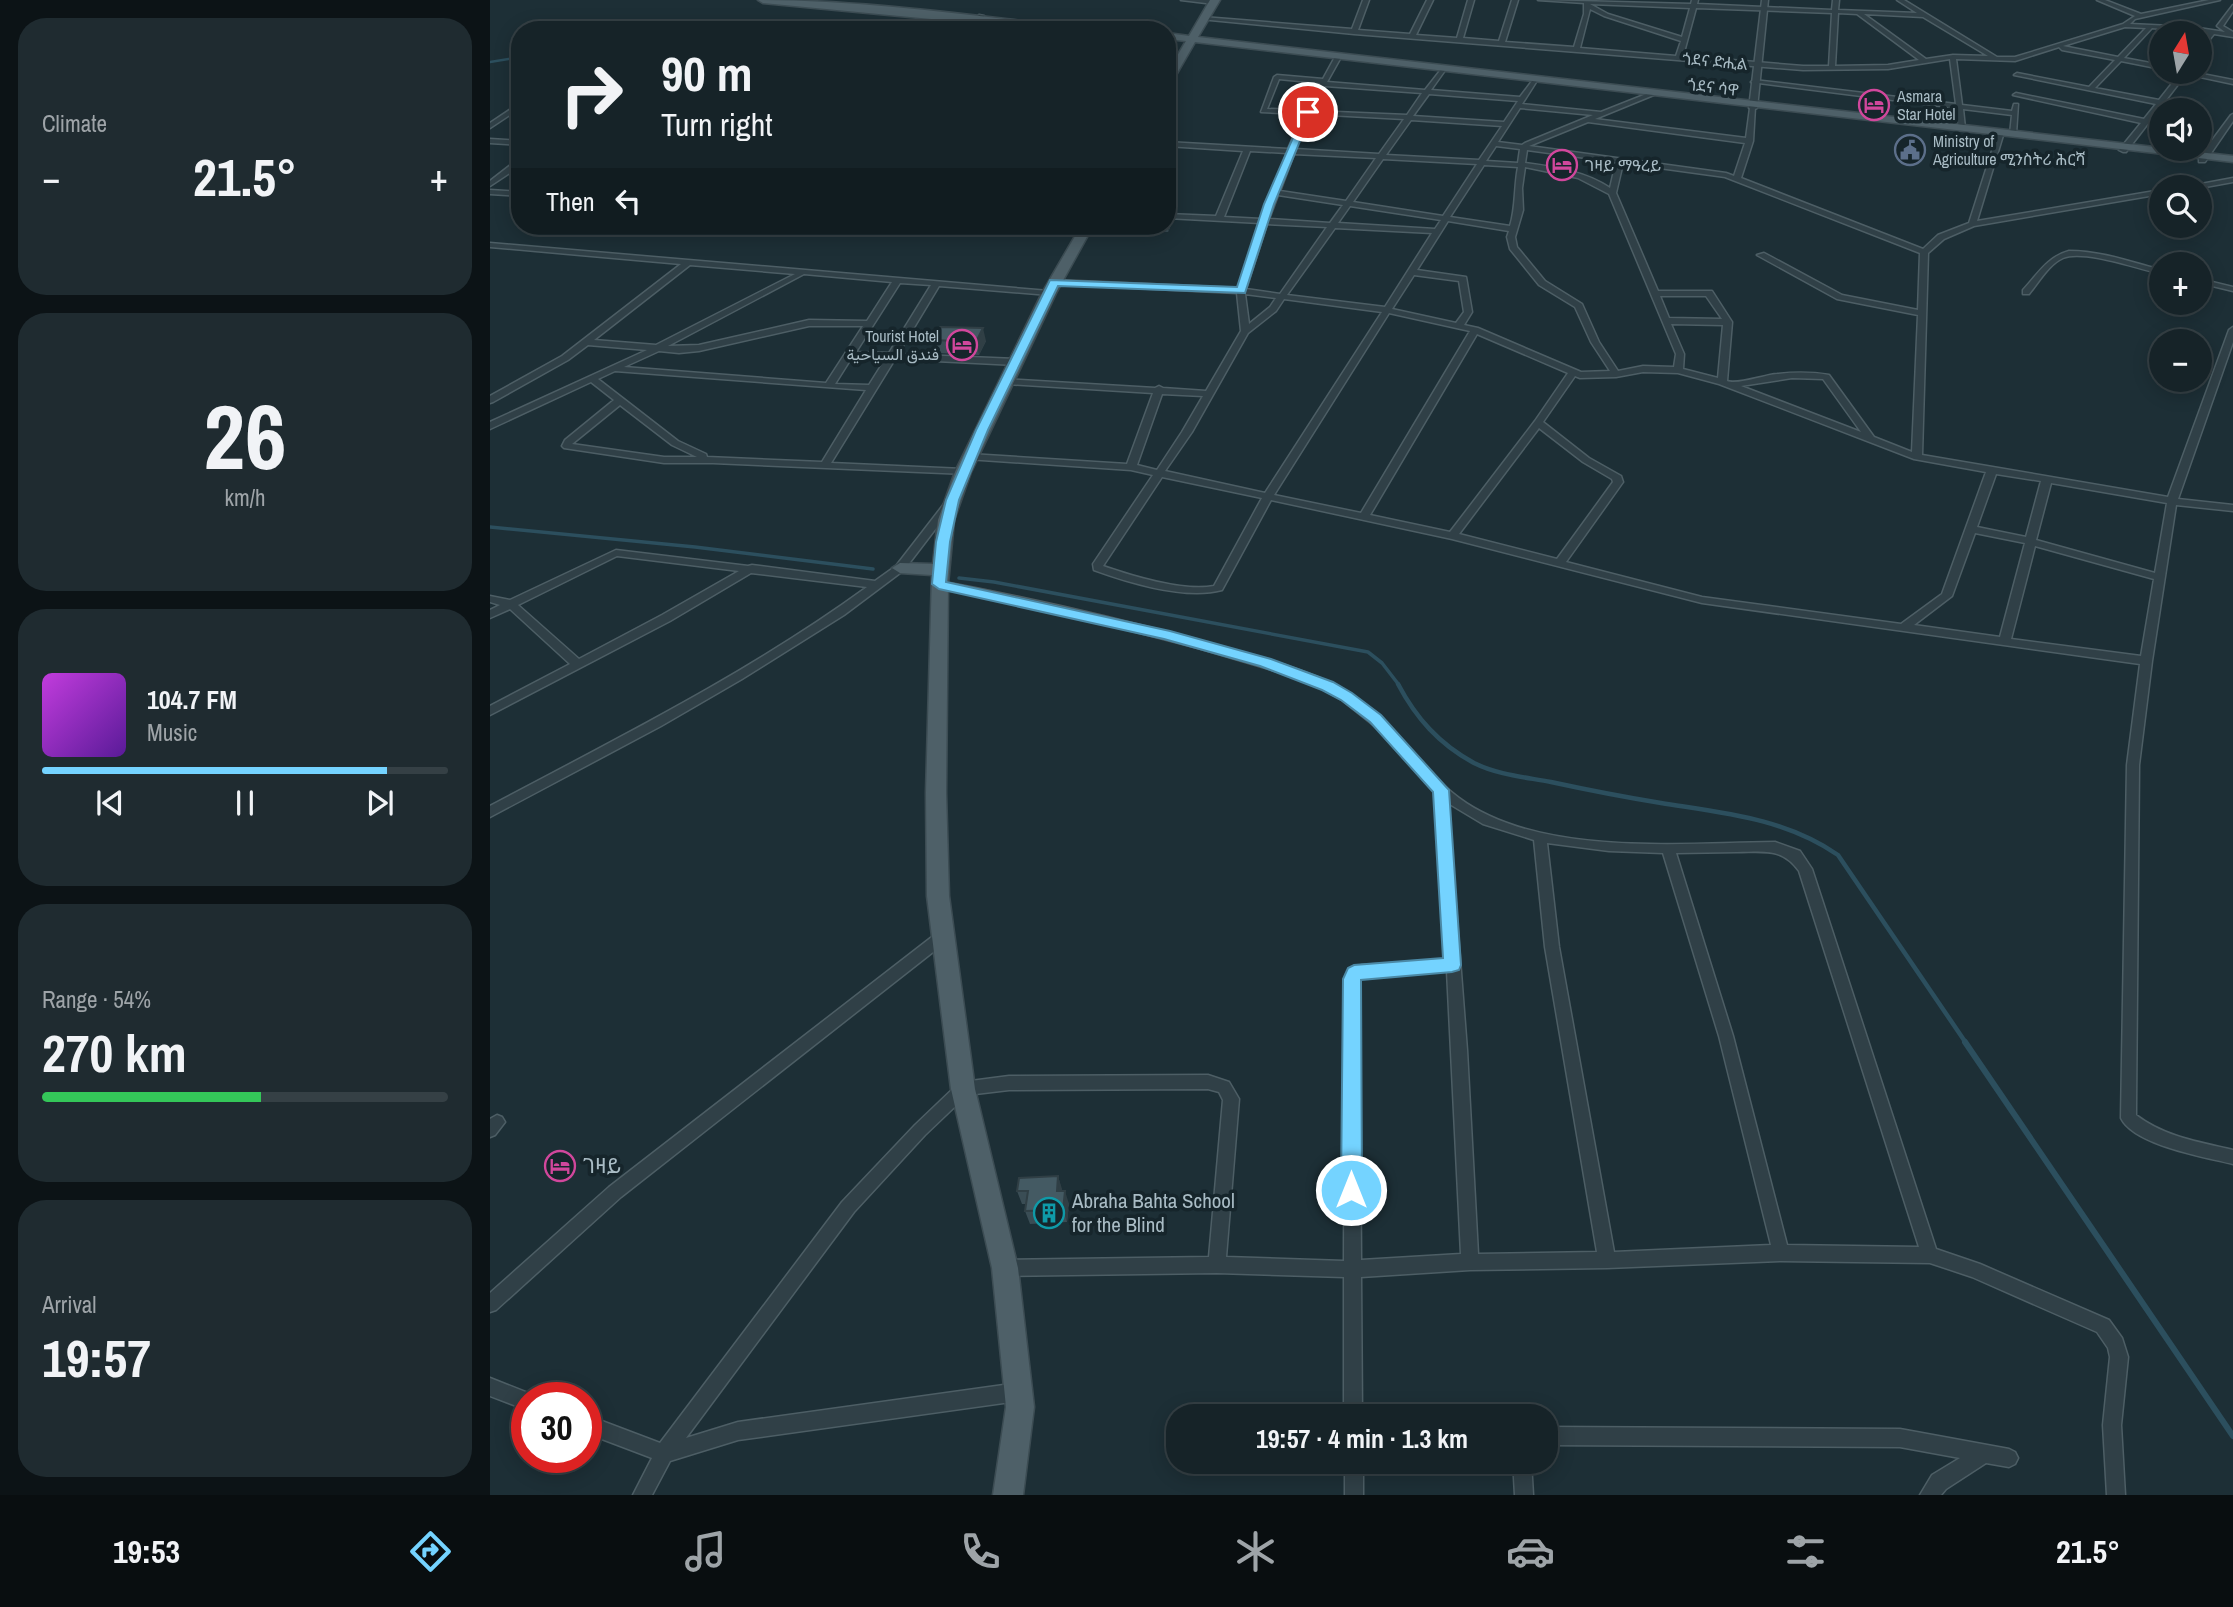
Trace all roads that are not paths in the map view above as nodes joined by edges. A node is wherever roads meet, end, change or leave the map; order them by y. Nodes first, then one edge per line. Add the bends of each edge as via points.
1 (763, 0) edge
2 (805, 0) edge
3 (1184, 0) edge
4 (1366, 0) edge
5 (1430, 0) edge
6 (1471, 0) edge
7 (1515, 0) edge
8 (1541, 0) edge
9 (1836, 0) edge
10 (1900, 0) edge
11 (2100, 0) edge
12 (2217, 0) edge
13 (1214, 1) edge
14 (1608, 1) edge
15 (1656, 2) edge
16 (1695, 2) edge
17 (1588, 4) edge
18 (1764, 4) edge
19 (2233, 7) edge
20 (1836, 13) junction
21 (1860, 14) junction
22 (1923, 15) junction
23 (2140, 16) junction
24 (980, 17) junction
25 (976, 21) edge
26 (1010, 21) edge
27 (1018, 21) edge
28 (1202, 21) junction
29 (2125, 25) junction
30 (2149, 26) edge
31 (2149, 28) edge
32 (1354, 32) junction
33 (2212, 32) edge
34 (1176, 34) edge
35 (2233, 35) edge
36 (1412, 36) junction
37 (1176, 39) edge
38 (1459, 40) junction
39 (1685, 40) junction
40 (1190, 41) junction
41 (1501, 44) junction
42 (1227, 45) junction
43 (2058, 47) junction
44 (1176, 50) edge
45 (1576, 50) junction
46 (1181, 57) junction
47 (1953, 57) junction
48 (1338, 58) junction
49 (1679, 58) junction
50 (2117, 58) junction
51 (1997, 59) junction
52 (2015, 59) junction
53 (1924, 61) junction
54 (1756, 65) junction
55 (2149, 65) edge
56 (1176, 66) edge
57 (1832, 69) junction
58 (1442, 70) junction
59 (2017, 75) junction
60 (2212, 78) edge
61 (1534, 81) junction
62 (1323, 82) junction
63 (1754, 82) junction
64 (2233, 82) edge
65 (2174, 84) edge
66 (2090, 89) junction
67 (1425, 93) junction
68 (1652, 94) junction
69 (2016, 95) junction
70 (2161, 98) edge
71 (2149, 100) edge
72 (1520, 103) junction
73 (1753, 106) junction
74 (1961, 107) junction
75 (511, 112) edge
76 (1308, 112) junction
77 (2015, 113) junction
78 (2149, 113) edge
79 (1603, 114) junction
80 (2233, 116) edge
81 (1408, 117) junction
82 (1588, 120) junction
83 (2143, 121) junction
84 (1507, 124) junction
85 (490, 127) edge
86 (1962, 128) junction
87 (2005, 134) junction
88 (490, 141) edge
89 (1749, 141) junction
90 (511, 142) edge
91 (1176, 144) edge
92 (1496, 144) junction
93 (2212, 145) edge
94 (1248, 148) junction
95 (1524, 148) junction
96 (2124, 148) junction
97 (1292, 151) junction
98 (2149, 151) edge
99 (1381, 157) junction
100 (2212, 159) edge
101 (1620, 160) junction
102 (2233, 161) edge
103 (1484, 162) junction
104 (1523, 165) junction
105 (511, 169) edge
106 (1737, 179) junction
107 (2233, 180) edge
108 (2212, 183) edge
109 (490, 184) edge
110 (490, 192) edge
111 (1274, 192) junction
112 (511, 193) edge
113 (1612, 193) junction
114 (2149, 194) edge
115 (1348, 204) junction
116 (1176, 217) edge
117 (1219, 219) junction
118 (1445, 219) junction
119 (1263, 222) junction
120 (1972, 224) junction
121 (1334, 226) junction
122 (1513, 229) junction
123 (1437, 231) junction
124 (1077, 235) edge
125 (490, 245) edge
126 (1924, 252) junction
127 (1761, 255) dead end
128 (687, 263) junction
129 (2149, 269) edge
130 (1411, 272) junction
131 (800, 274) junction
132 (897, 281) junction
133 (936, 284) junction
134 (2212, 284) edge
135 (1051, 288) junction
136 (2233, 289) edge
137 (1241, 291) junction
138 (2026, 292) dead end
139 (1655, 294) junction
140 (1283, 295) junction
141 (1387, 310) junction
142 (1921, 313) junction
143 (1665, 321) junction
144 (1728, 322) junction
145 (869, 324) junction
146 (1460, 326) junction
147 (1475, 330) junction
148 (2233, 330) edge
149 (1245, 331) junction
150 (588, 342) junction
151 (658, 349) junction
152 (851, 354) junction
153 (892, 356) junction
154 (1016, 362) junction
155 (615, 369) junction
156 (1678, 370) junction
157 (1572, 373) junction
158 (1616, 374) junction
159 (594, 380) junction
160 (1006, 381) junction
161 (1722, 382) junction
162 (829, 386) junction
163 (1732, 386) junction
164 (873, 388) junction
165 (1159, 389) junction
166 (1209, 394) junction
167 (490, 400) edge
168 (621, 400) junction
169 (1538, 423) junction
170 (490, 426) edge
171 (1873, 442) junction
172 (1917, 457) junction
173 (713, 460) junction
174 (825, 465) junction
175 (966, 465) junction
176 (1131, 467) junction
177 (1992, 470) junction
178 (1158, 473) junction
179 (2048, 478) junction
180 (1268, 496) junction
181 (952, 500) junction
182 (2172, 501) junction
183 (2233, 508) edge
184 (1364, 516) junction
185 (1973, 529) junction
186 (1453, 536) junction
187 (2029, 541) junction
188 (1559, 564) junction
189 (752, 568) junction
190 (900, 568) junction
191 (940, 577) junction
192 (2158, 577) junction
193 (878, 585) junction
194 (490, 598) edge
195 (512, 604) junction
196 (490, 614) edge
197 (1903, 628) junction
198 (2005, 640) junction
199 (2146, 661) junction
200 (579, 665) junction
201 (490, 711) edge
202 (1441, 790) junction
203 (490, 813) edge
204 (1540, 839) junction
205 (1668, 848) junction
206 (942, 937) junction
207 (1452, 965) junction
208 (963, 1089) junction
209 (2233, 1157) edge
210 (1781, 1253) junction
211 (1930, 1255) junction
212 (1607, 1260) junction
213 (1470, 1262) junction
214 (1217, 1265) junction
215 (1005, 1268) junction
216 (1351, 1269) junction
217 (490, 1304) edge
218 (490, 1387) edge
219 (1018, 1392) junction
220 (511, 1395) edge
221 (1353, 1404) edge
222 (602, 1430) edge
223 (1558, 1436) edge
224 (1985, 1453) junction
225 (664, 1454) junction
226 (2009, 1458) dead end
227 (1354, 1474) edge
228 (1523, 1474) edge
229 (642, 1495) edge
230 (1008, 1495) edge
231 (1354, 1495) edge
232 (1524, 1495) edge
233 (1929, 1495) edge
234 (2116, 1495) edge

1 - 24 main road
2 - 24 main road
3 - 13 street
4 - 32 street
5 - 36 street
6 - 38 street
7 - 41 street
8 - 17 street
9 - 20 street
10 - 22 street
11 - 23 street
12 - 23 street, ጎደና ድሒል
13 - 28 main road
14 - 15 street
14 - 17 street
15 - 16 street
16 - 18 street
16 - 39 street
17 - 39 street via 1606,15
17 - 45 street
18 - 20 street
18 - 54 street
19 - 35 street via 2220,26
20 - 21 street
20 - 57 street
21 - 22 street
21 - 53 street
22 - 51 street
23 - 29 street, ጎደና ድሒል
24 - 25 street
24 - 26 main road
24 - 27 main road
28 - 32 street, ጎደና ድሒል
28 - 34 main road
28 - 40 main road
28 - 42 main road via 1208,33
29 - 30 street
29 - 43 street, ጎደና ድሒል
31 - 50 street
32 - 36 street, ጎደና ድሒል
33 - 35 street
36 - 38 street, ጎደና ድሒል
37 - 40 main road, ጎደና ሳዋ
38 - 41 street, ጎደና ድሒል
39 - 49 street
40 - 42 main road, ጎደና ሳዋ
40 - 46 main road
41 - 45 street, ጎደና ድሒል
42 - 46 main road via 1200,48
42 - 48 main road, ጎደና ሳዋ
43 - 50 street
43 - 52 street, ጎደና ድሒል
44 - 46 main road
45 - 49 street, ጎደና ድሒል
46 - 56 main road
47 - 51 street, ጎደና ድሒል
47 - 53 street, ጎደና ድሒል
47 - 74 street
48 - 58 main road, ጎደና ሳዋ
48 - 62 street
49 - 54 street, ጎደና ድሒል
50 - 55 street
50 - 66 street
51 - 52 street, ጎደና ድሒል
52 - 59 street
53 - 57 street, ጎደና ድሒል
54 - 57 street, ጎደና ድሒል
54 - 63 street
58 - 61 main road, ጎደና ሳዋ
58 - 67 street
59 - 66 street
59 - 69 street
60 - 64 street
61 - 68 main road, ጎደና ሳዋ
61 - 72 street
62 - 67 street
62 - 76 street
62 - 76 street via 1277,77 1263,110
63 - 73 street
63 - 74 street
65 - 70 street
66 - 71 street
67 - 72 street
67 - 81 street
68 - 73 main road, ጎደና ሳዋ
68 - 79 street
69 - 77 street
69 - 83 street
72 - 79 street
72 - 84 street
73 - 86 main road, ጎደና ሳዋ
73 - 87 main road, ጎደና ሳዋ
73 - 89 street
74 - 77 street
74 - 86 street
75 - 85 street
76 - 81 street
76 - 97 street
77 - 87 street
78 - 83 street
79 - 82 street
80 - 93 street
81 - 84 street
81 - 99 street
82 - 89 street
82 - 95 street
83 - 96 street
84 - 92 street
86 - 87 main road, ጎደና ሳዋ
87 - 96 main road, ጎደና ሳዋ
87 - 120 street
88 - 90 street
89 - 106 street
91 - 94 street
92 - 95 street
92 - 103 street
94 - 97 street
94 - 117 street
95 - 101 street
95 - 104 street
96 - 98 main road, ጎደና ሳዋ
97 - 99 street
97 - 111 street
99 - 103 street
99 - 115 street
100 - 102 main road, ጎደና ሳዋ
101 - 106 street
101 - 113 street
103 - 104 street
103 - 118 street
104 - 113 street via 1575,174
104 - 122 street
105 - 109 street
106 - 126 street
107 - 108 street
110 - 112 street
111 - 115 street
111 - 119 street
113 - 139 street
114 - 120 street
115 - 118 street
115 - 121 street
116 - 117 street
117 - 119 street
118 - 122 street
118 - 123 street
119 - 121 street
119 - 137 street
120 - 126 street via 1941,237
121 - 123 street
121 - 140 street
122 - 158 street via 1513,247 1542,283 1579,306
123 - 130 street
124 - 135 main road
125 - 128 street
126 - 142 street
127 - 142 street via 1840,297
128 - 131 street
128 - 150 street
129 - 138 street via 2065,254
130 - 141 street
130 - 146 street via 1464,279 1468,312
131 - 132 street
131 - 151 street
132 - 133 street
132 - 145 street
133 - 135 street
133 - 153 street
134 - 136 street
135 - 137 street
135 - 154 main road
137 - 140 street
137 - 149 street
139 - 143 street
139 - 144 street via 1709,293
140 - 141 street
140 - 149 street
141 - 146 street
141 - 180 street
142 - 172 street
143 - 144 street
143 - 156 street via 1680,354
144 - 161 street
145 - 151 street via 809,323 699,348
145 - 152 street
146 - 147 street
147 - 157 street
147 - 184 street
148 - 182 street
149 - 166 street
150 - 151 street
150 - 167 street
151 - 155 street
152 - 153 street
152 - 162 street
153 - 154 street
153 - 164 street
154 - 160 main road
155 - 159 street
155 - 162 street
156 - 158 street
156 - 161 street
157 - 158 street
157 - 169 street
159 - 168 street
159 - 170 street
160 - 165 street
160 - 175 main road
161 - 163 street
162 - 164 street
163 - 171 street
163 - 171 street via 1826,377
164 - 174 street
165 - 166 street
165 - 176 street
166 - 178 street
168 - 173 street via 676,443
168 - 173 street via 567,446 644,458
169 - 186 street
169 - 188 street via 1618,482
171 - 172 street
172 - 177 street
173 - 174 street
174 - 175 street
175 - 176 street
175 - 181 main road
176 - 178 street
177 - 179 street
177 - 185 street
178 - 180 street
178 - 180 street via 1098,568 1213,591 1238,555
179 - 182 street
179 - 187 street
180 - 184 street
181 - 190 street
181 - 191 main road
182 - 183 street
182 - 192 street
184 - 186 street
185 - 187 street
185 - 197 street via 1947,596
186 - 188 street
187 - 192 street
187 - 198 street
188 - 197 street via 1702,600
189 - 193 street
189 - 195 street via 616,553
189 - 200 street
190 - 191 main road
190 - 193 street
191 - 202 street via 1266,663 1327,686 1375,719
191 - 206 main road via 936,793
192 - 199 street
193 - 203 street via 738,676
194 - 195 street
195 - 196 street
195 - 200 street
197 - 198 street
198 - 199 street
199 - 209 street via 2133,765 2129,1118 2166,1139
200 - 201 street
202 - 204 street via 1484,820
202 - 207 street
204 - 205 street
204 - 212 street via 1552,947
205 - 210 street via 1726,1036
205 - 211 street via 1775,847 1795,855 1805,869
206 - 208 main road
206 - 217 street via 615,1192
207 - 213 street
207 - 216 street via 1362,971 1352,979
208 - 214 street via 1009,1083 1208,1082 1224,1087 1231,1099
208 - 215 main road
208 - 225 street via 848,1208
210 - 211 street
210 - 212 street
211 - 234 street via 2103,1326 2119,1357 2112,1424
212 - 213 street
213 - 216 street
214 - 215 street
214 - 216 street
215 - 219 main road
216 - 221 street
218 - 220 street
219 - 225 street via 738,1431
219 - 230 main road
222 - 225 street
223 - 224 street via 1900,1438
224 - 226 street
224 - 233 street via 1939,1482
225 - 229 street
227 - 231 street
228 - 232 street

